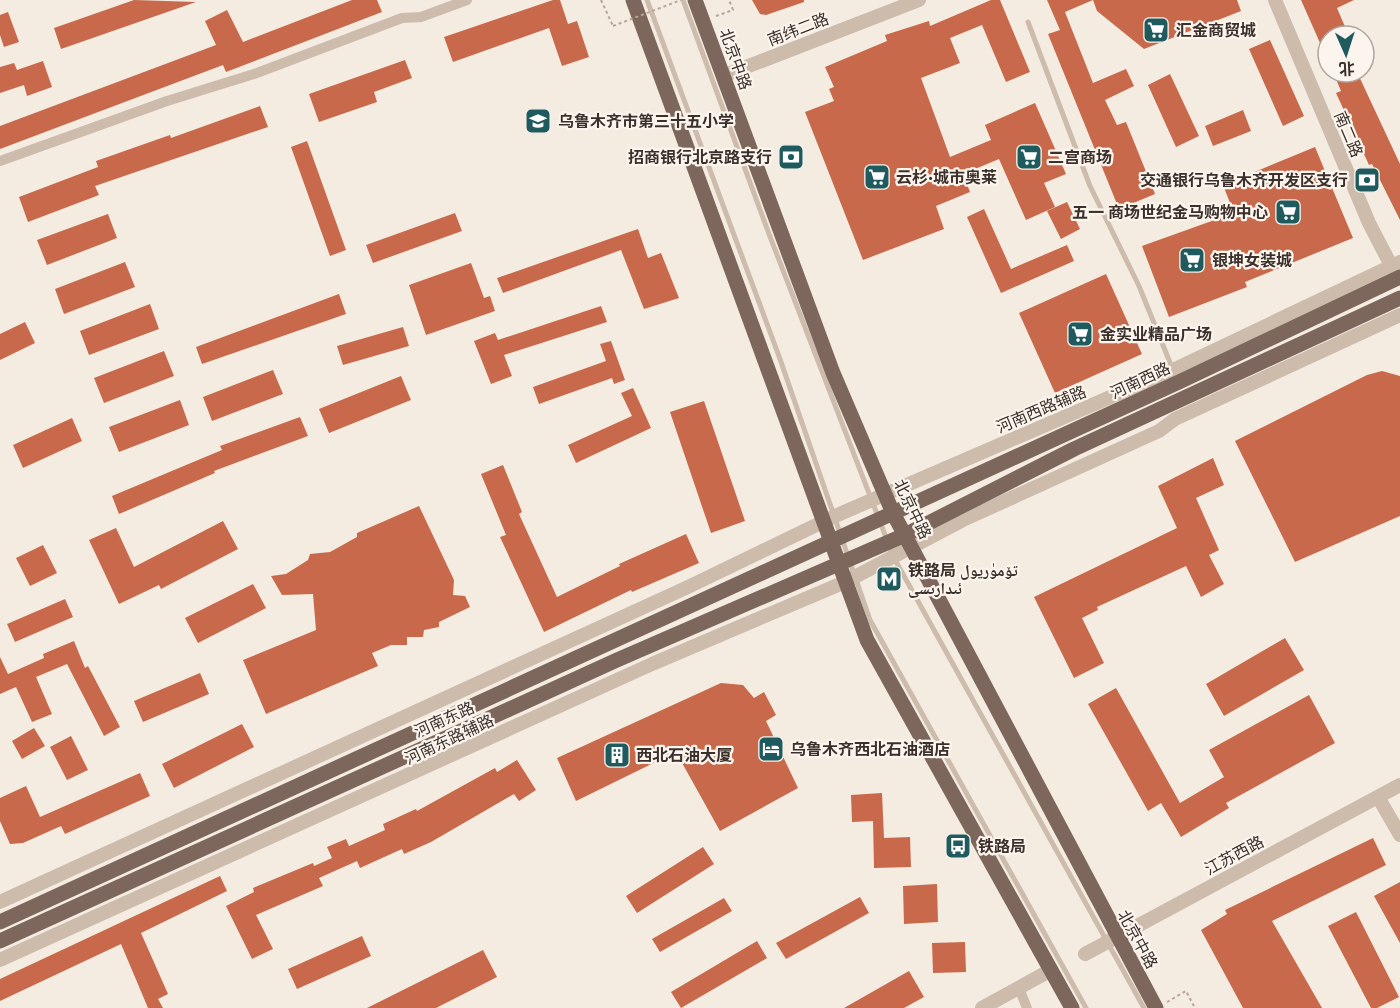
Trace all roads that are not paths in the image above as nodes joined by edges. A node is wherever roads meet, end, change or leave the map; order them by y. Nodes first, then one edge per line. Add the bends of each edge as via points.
1 (467, 0) edge
2 (633, 0) edge
3 (647, 0) edge
4 (682, 0) edge
5 (695, 0) edge
6 (919, 0) edge
7 (1275, 0) edge
8 (1028, 22) dead end
9 (723, 76) junction
10 (0, 161) edge
11 (1398, 273) edge
12 (1400, 298) edge
13 (1400, 315) edge
14 (1176, 376) junction
15 (885, 494) junction
16 (870, 500) junction
17 (893, 513) junction
18 (829, 519) junction
19 (877, 520) junction
20 (836, 538) junction
21 (909, 542) junction
22 (888, 543) junction
23 (894, 558) junction
24 (844, 562) junction
25 (850, 579) junction
26 (1400, 785) edge
27 (1378, 797) junction
28 (1400, 835) edge
29 (0, 902) edge
30 (0, 922) edge
31 (1112, 939) junction
32 (0, 941) edge
33 (1084, 954) dead end
34 (0, 960) edge
35 (1051, 970) junction
36 (1019, 988) junction
37 (1162, 1005) edge
38 (982, 1008) edge
39 (1027, 1008) edge
40 (1072, 1008) edge
41 (1086, 1008) edge
42 (1144, 1008) edge

1 - 10 street via 421,17 402,18 254,74
2 - 18 main road
3 - 18 lane via 780,358
4 - 16 lane
5 - 9 main road, 北京中路
6 - 9 street, 南纬二路
7 - 11 street, 南二路 via 1369,224
8 - 14 lane via 1090,186
9 - 15 main road, 北京中路 via 833,373
11 - 14 main road, 河南西路
12 - 21 main road, 河南西路 via 1074,449
13 - 21 street via 1175,419 1159,431
14 - 15 street, 河南西路辅路
14 - 17 main road, 河南西路
15 - 16 street, 河南西路辅路
15 - 17 main road, 北京中路
16 - 18 street, 河南西路辅路
16 - 19 lane
17 - 19 main road, 河南东路
17 - 21 main road, 北京中路
18 - 20 main road
18 - 29 street
19 - 20 main road, 河南东路
19 - 22 lane
20 - 24 main road
20 - 30 main road, 河南东路
21 - 22 main road, 河南东路
21 - 23 street, 河南东路辅路
21 - 31 main road, 北京中路
22 - 23 lane
22 - 24 main road, 河南东路
23 - 25 street, 河南东路辅路
23 - 31 lane
24 - 25 main road
24 - 32 main road, 河南东路 via 616,660
25 - 34 street, 河南东路辅路 via 652,664
25 - 35 main road via 867,640
25 - 41 lane
26 - 27 street, 江苏西路
27 - 28 street
27 - 31 street, 江苏西路
31 - 33 street, 江苏西路
31 - 37 main road, 北京中路
31 - 42 lane
35 - 36 street
35 - 40 main road
36 - 38 street
36 - 39 street

